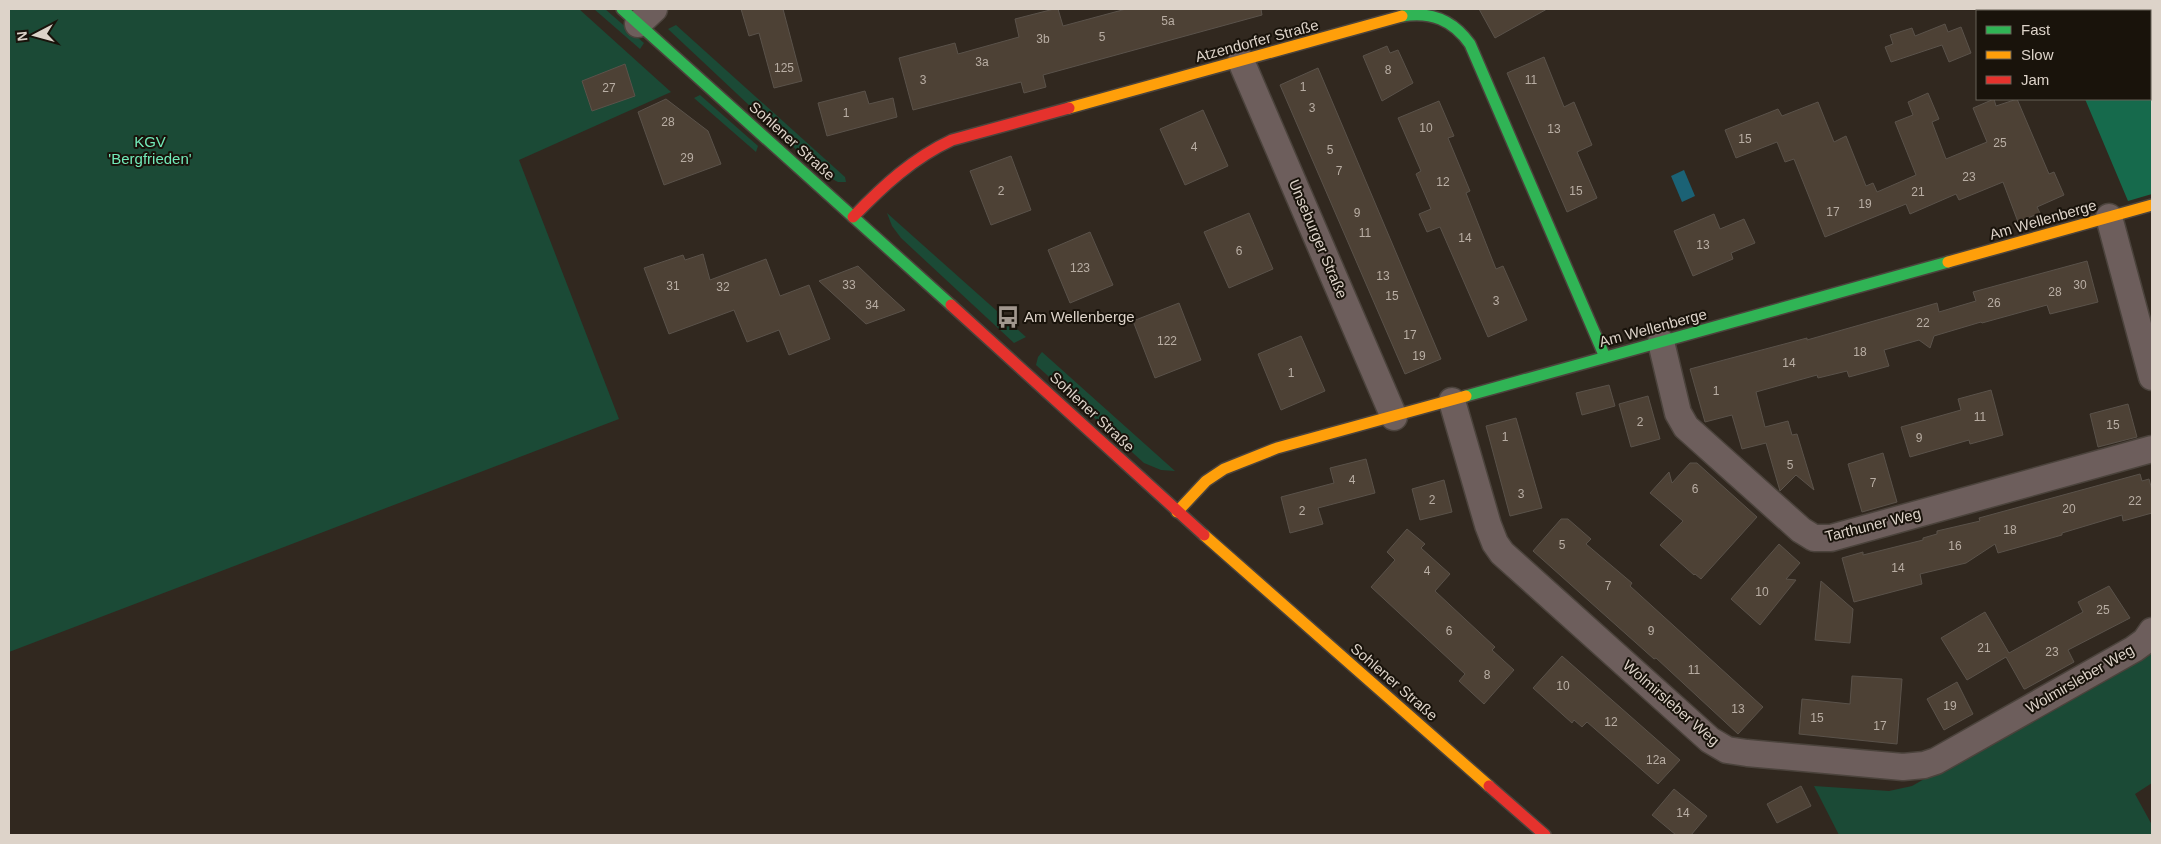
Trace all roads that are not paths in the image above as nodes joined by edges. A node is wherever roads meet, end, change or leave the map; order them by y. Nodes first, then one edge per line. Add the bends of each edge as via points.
1 (638, 14) edge
2 (1241, 61) junction
3 (2152, 206) edge
4 (853, 217) junction
5 (2109, 217) junction
6 (1661, 342) junction
7 (1605, 357) junction
8 (2152, 377) edge
9 (1452, 400) junction
10 (1394, 417) junction
11 (2152, 449) edge
12 (1177, 512) junction
13 (2152, 631) edge
14 (1545, 835) edge

1 - 4 street, Sohlener Straße
2 - 4 street, Atzendorfer Straße via 952,140 911,164
2 - 7 street, Atzendorfer Straße via 1409,15 1433,15 1453,23 1470,44
2 - 10 street, Unseburger Straße
3 - 5 street, Am Wellenberge
4 - 12 street, Sohlener Straße
5 - 6 street, Am Wellenberge
5 - 8 street
6 - 7 street, Am Wellenberge
6 - 11 street, Tarthuner Weg via 1678,413 1686,427 1801,530 1819,539
7 - 9 street, Am Wellenberge
9 - 10 street, Am Wellenberge
9 - 13 street, Wolmirsleber Weg via 1488,525 1502,553 1710,740 1727,750 1893,766 1924,765 2134,649 2145,642
10 - 12 street, Am Wellenberge via 1243,460 1206,481
12 - 14 street, Sohlener Straße

